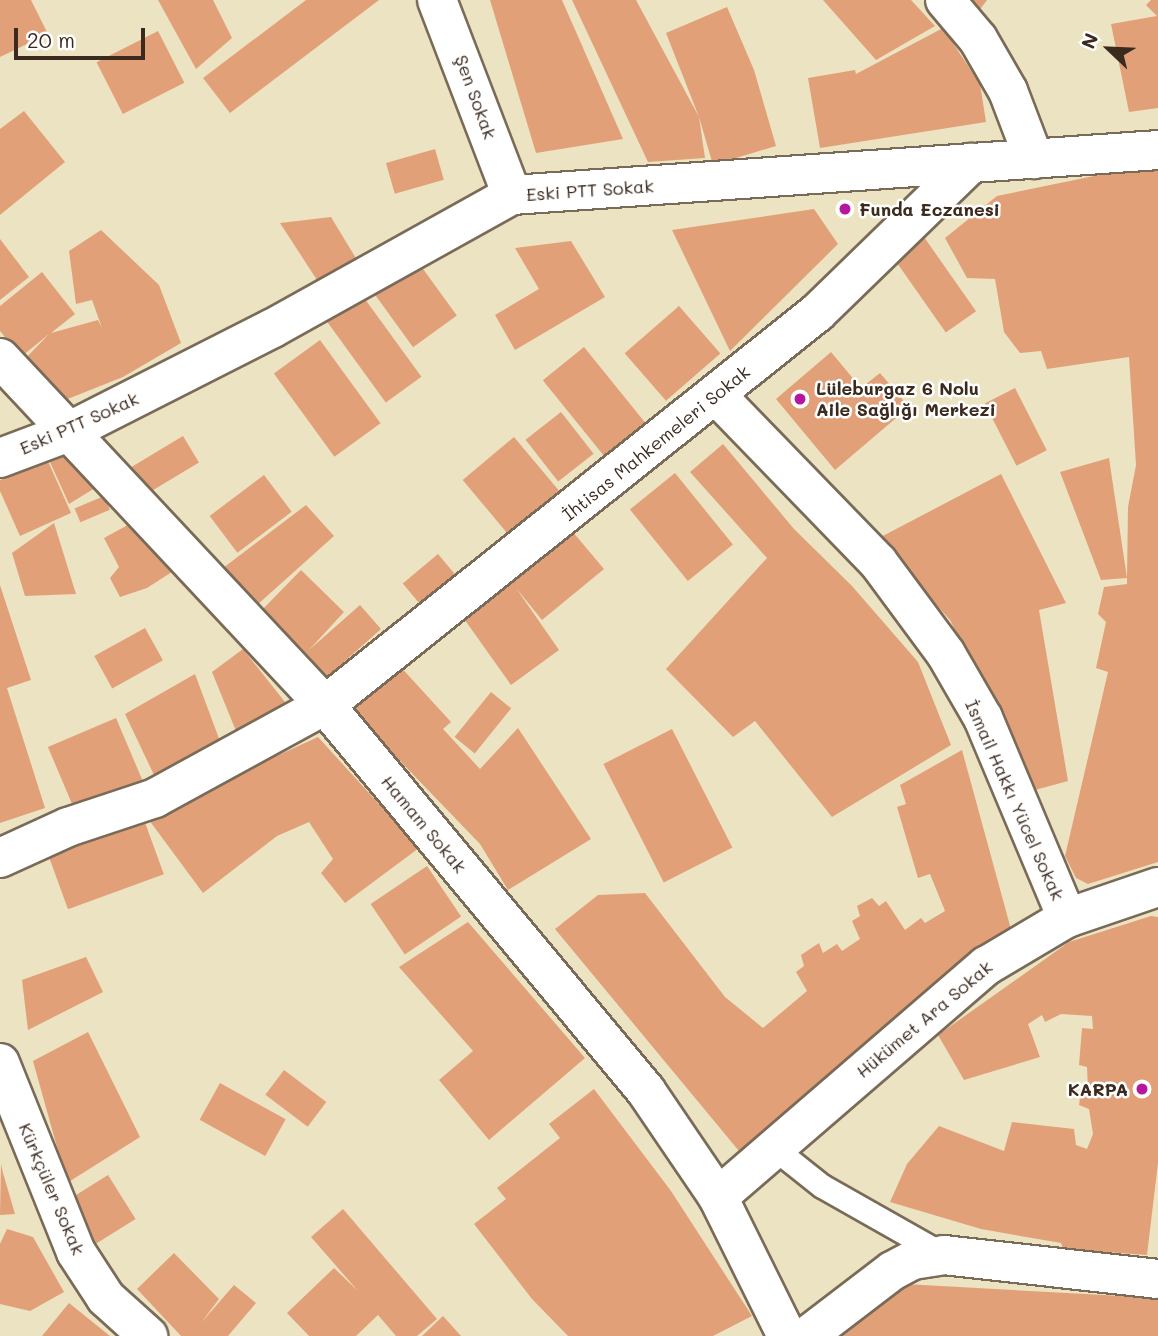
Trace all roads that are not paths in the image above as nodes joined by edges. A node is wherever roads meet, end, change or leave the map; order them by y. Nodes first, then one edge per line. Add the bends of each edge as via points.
1 (438, 0) edge
2 (945, 0) edge
3 (1158, 150) edge
4 (1034, 159) junction
5 (971, 163) junction
6 (512, 195) junction
7 (0, 358) edge
8 (717, 396) junction
9 (66, 433) junction
10 (0, 458) edge
11 (325, 705) junction
12 (0, 858) edge
13 (1158, 887) edge
14 (1067, 918) junction
15 (0, 1063) edge
16 (774, 1148) junction
17 (718, 1197) junction
18 (944, 1255) junction
19 (1158, 1279) edge
20 (148, 1336) edge
21 (787, 1336) edge
22 (807, 1336) edge

1 - 6 street, Şen Sokak
2 - 4 street via 978,38 1008,91
3 - 4 street, Eski PTT Sokak
4 - 5 street, Eski PTT Sokak
5 - 6 street, Eski PTT Sokak
5 - 8 street, İhtisas Mahkemeleri Sokak via 818,312
6 - 9 street, Eski PTT Sokak via 273,328
7 - 9 street, Hamam Sokak
8 - 11 street, İhtisas Mahkemeleri Sokak
8 - 14 street, İsmail Hakkı Yücel Sokak via 878,562 946,654 983,719
9 - 10 street, Eski PTT Sokak
9 - 11 street, Hamam Sokak
11 - 12 street, İhtisas Mahkemeleri Sokak via 155,798 68,827
11 - 17 street, Hamam Sokak via 646,1091
13 - 14 street, Hükümet Ara Sokak
14 - 16 street, Hükümet Ara Sokak via 986,966
15 - 20 street, Kürkçüler Sokak via 76,1252 106,1298
16 - 17 street, Hükümet Ara Sokak
16 - 18 lane via 822,1186
17 - 21 street, Hamam Sokak
18 - 19 street
18 - 22 street via 892,1271

